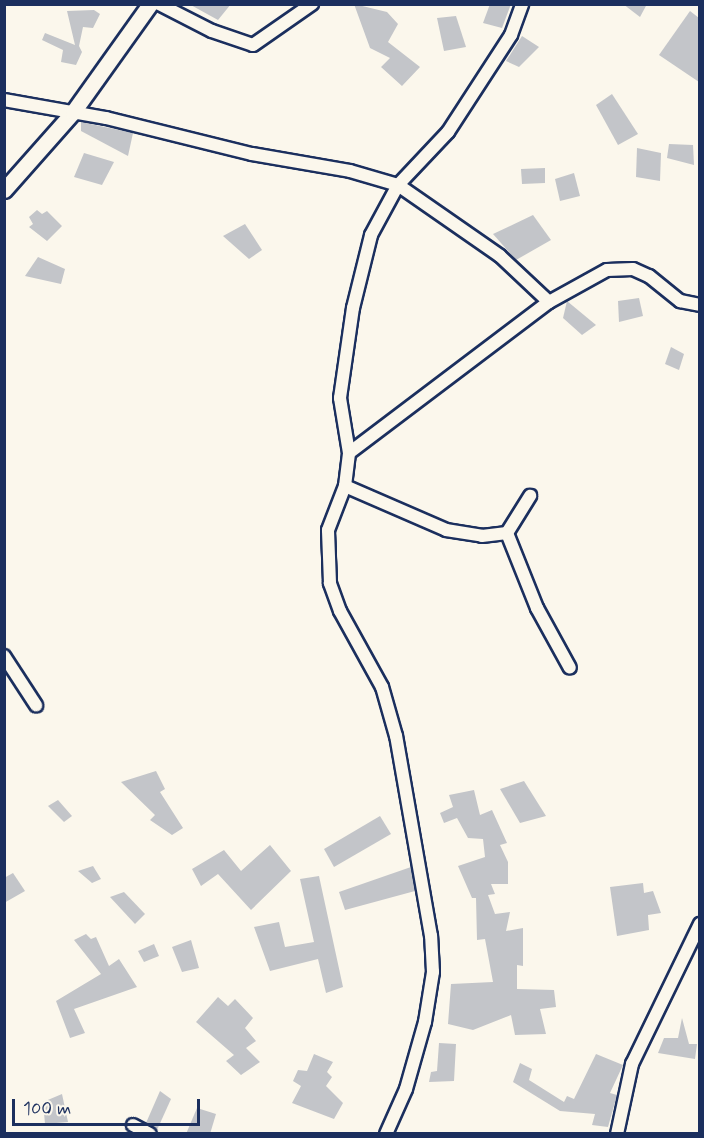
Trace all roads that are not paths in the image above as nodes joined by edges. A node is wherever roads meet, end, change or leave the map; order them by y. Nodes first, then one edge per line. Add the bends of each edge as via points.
1 (150, 4) edge
2 (159, 4) edge
3 (312, 4) edge
4 (522, 4) edge
5 (4, 100) edge
6 (73, 111) junction
7 (398, 185) junction
8 (4, 190) edge
9 (549, 302) junction
10 (699, 305) edge
11 (349, 453) junction
12 (345, 486) junction
13 (530, 496) dead end
14 (507, 533) junction
15 (4, 656) edge
16 (570, 668) dead end
17 (36, 705) dead end
18 (699, 924) edge
19 (134, 1125) dead end
20 (150, 1134) edge
21 (386, 1134) edge
22 (617, 1134) edge

1 - 6 street
2 - 3 street via 212,31 253,45
4 - 7 street via 511,35 448,132
5 - 6 street
6 - 7 street
6 - 8 street
7 - 9 street via 500,256
7 - 11 street via 371,235 353,309 340,398
9 - 10 street via 618,268 649,276 680,301
9 - 11 street
11 - 12 street
12 - 14 street via 446,530 482,536
12 - 21 street via 328,530 330,583 340,611 382,687 431,936 433,972 425,1022 406,1089
13 - 14 street
14 - 16 street via 537,608
15 - 17 street
18 - 22 street via 632,1064
19 - 20 street

